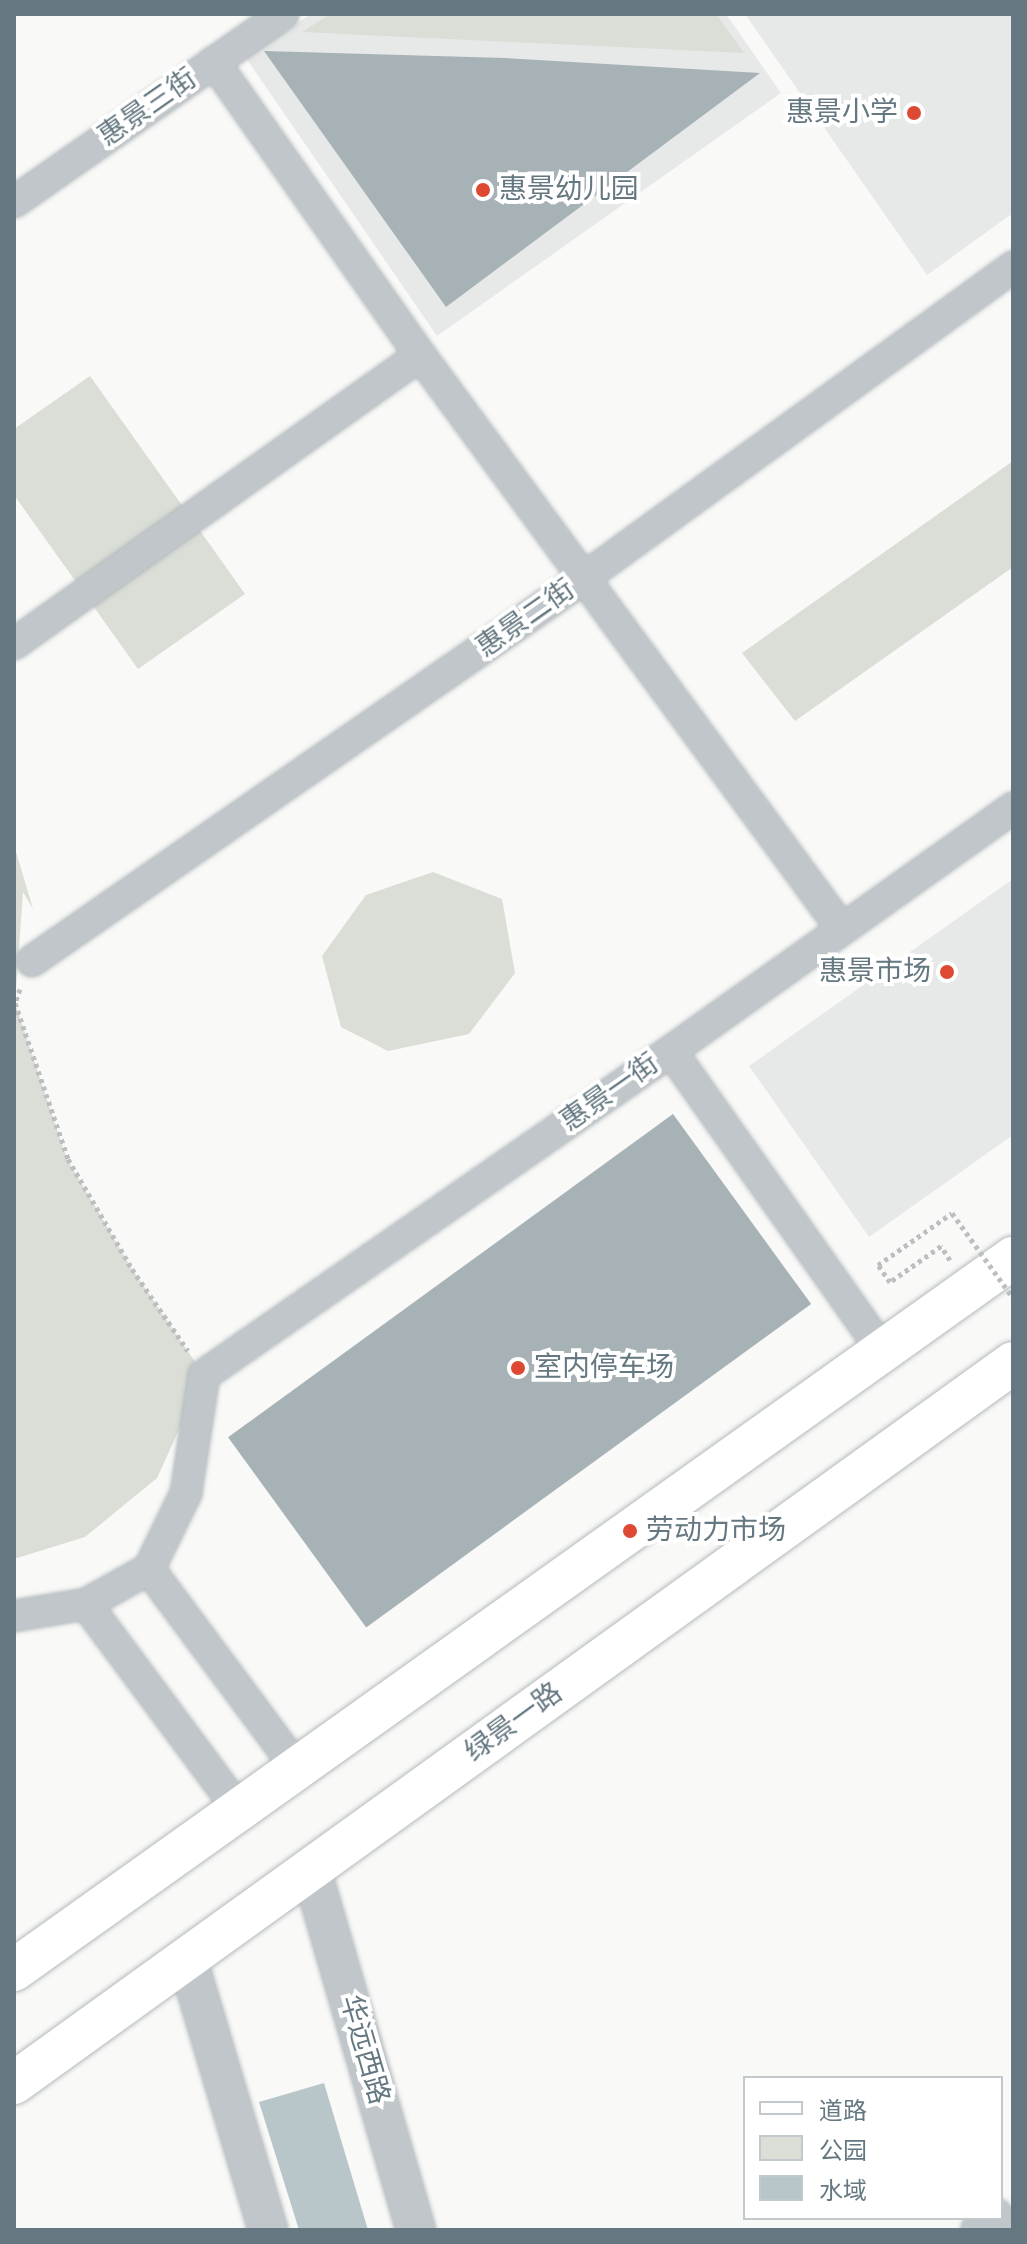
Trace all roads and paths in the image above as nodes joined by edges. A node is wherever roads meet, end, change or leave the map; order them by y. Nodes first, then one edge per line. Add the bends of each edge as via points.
1 (283, 14) edge
2 (214, 62) junction
3 (14, 202) edge
4 (1013, 267) edge
5 (420, 355) junction
6 (584, 578) junction
7 (14, 644) edge
8 (1013, 808) edge
9 (842, 929) junction
10 (32, 961) joint
11 (671, 1051) junction
12 (941, 1246) dead end
13 (1013, 1258) edge
14 (1013, 1298) edge
15 (883, 1351) junction
16 (204, 1375) junction
17 (1008, 1377) edge
18 (149, 1569) junction
19 (86, 1604) junction
20 (14, 1616) edge
21 (297, 1768) junction
22 (239, 1810) junction
23 (311, 1869) junction
24 (187, 1958) junction
25 (14, 1970) edge
26 (14, 2083) edge
27 (268, 2230) edge
28 (416, 2230) edge

1 - 2 street, 惠景三街
2 - 3 street, 惠景三街
2 - 5 street
4 - 6 street, 惠景二街
5 - 6 street
5 - 7 street
6 - 9 street
6 - 10 street, 惠景二街
8 - 9 street, 惠景一街
9 - 11 street, 惠景一街
10 - 16 path via 15,1003 68,1159 132,1269
11 - 15 street
11 - 16 street, 惠景一街
12 - 14 path, bridge via 890,1282 878,1265 952,1213
13 - 15 main road
15 - 21 main road
16 - 18 street via 186,1493
17 - 23 main road, 绿景一路
18 - 19 street
18 - 21 street
19 - 20 street
19 - 22 street
21 - 22 main road
22 - 25 main road
23 - 24 main road, 绿景一路
23 - 28 street, 华远西路
24 - 26 main road, 绿景一路
24 - 27 street

